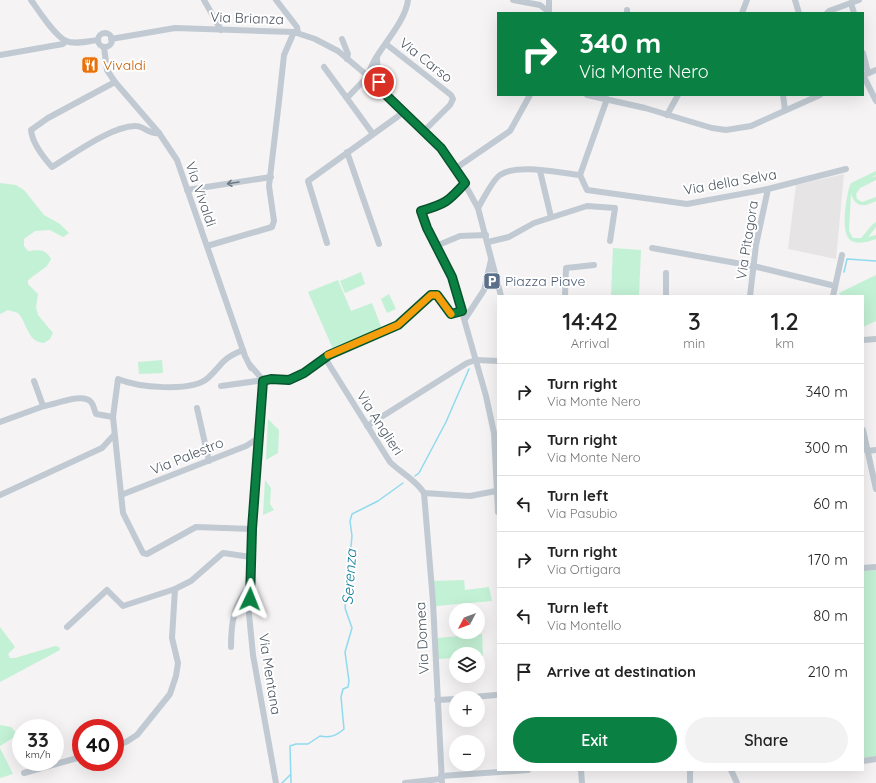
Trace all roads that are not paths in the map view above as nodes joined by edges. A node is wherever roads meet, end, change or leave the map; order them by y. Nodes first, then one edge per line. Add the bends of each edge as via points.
1 (31, 0) edge
2 (204, 0) edge
3 (276, 0) edge
4 (408, 0) edge
5 (513, 0) edge
6 (549, 0) edge
7 (747, 0) edge
8 (795, 0) edge
9 (859, 0) edge
10 (851, 3) junction
11 (549, 12) edge
12 (742, 12) edge
13 (799, 12) edge
14 (828, 12) edge
15 (854, 12) edge
16 (221, 30) junction
17 (296, 32) junction
18 (111, 39) junction
19 (342, 39) dead end
20 (98, 40) junction
21 (66, 41) junction
22 (386, 44) junction
23 (104, 47) junction
24 (0, 55) edge
25 (378, 57) junction
26 (347, 59) junction
27 (864, 64) edge
28 (324, 67) dead end
29 (876, 70) edge
30 (378, 75) junction
31 (865, 75) edge
32 (368, 76) junction
33 (114, 82) junction
34 (386, 95) junction
35 (529, 96) edge
36 (593, 96) edge
37 (677, 96) edge
38 (783, 96) edge
39 (818, 96) edge
40 (347, 98) junction
41 (606, 98) edge
42 (876, 101) edge
43 (785, 110) junction
44 (404, 112) junction
45 (667, 115) junction
46 (424, 131) junction
47 (159, 133) junction
48 (373, 134) junction
49 (347, 152) junction
50 (456, 168) junction
51 (846, 169) dead end
52 (540, 171) junction
53 (580, 175) junction
54 (271, 177) junction
55 (465, 183) junction
56 (768, 189) junction
57 (188, 190) junction
58 (478, 208) junction
59 (551, 217) junction
60 (486, 234) junction
61 (610, 241) dead end
62 (488, 242) junction
63 (327, 243) dead end
64 (379, 244) dead end
65 (207, 246) junction
66 (436, 246) junction
67 (652, 248) dead end
68 (842, 255) dead end
69 (492, 257) junction
70 (594, 265) dead end
71 (753, 266) junction
72 (666, 273) dead end
73 (830, 285) dead end
74 (501, 295) edge
75 (565, 295) edge
76 (666, 295) edge
77 (750, 295) edge
78 (834, 295) edge
79 (462, 311) junction
80 (465, 319) junction
81 (876, 339) edge
82 (864, 340) edge
83 (243, 350) junction
84 (325, 358) junction
85 (476, 360) junction
86 (497, 361) edge
87 (260, 380) junction
88 (34, 381) dead end
89 (221, 386) dead end
90 (44, 406) junction
91 (197, 408) dead end
92 (113, 417) junction
93 (0, 422) edge
94 (368, 426) junction
95 (114, 435) junction
96 (864, 435) edge
97 (260, 437) junction
98 (876, 450) edge
99 (867, 451) junction
100 (876, 457) edge
101 (869, 458) junction
102 (208, 461) junction
103 (876, 489) edge
104 (496, 491) junction
105 (424, 493) junction
106 (0, 495) edge
107 (121, 495) junction
108 (497, 502) edge
109 (252, 529) junction
110 (251, 557) junction
111 (876, 567) edge
112 (864, 568) edge
113 (250, 584) junction
114 (175, 589) junction
115 (67, 627) dead end
116 (231, 647) dead end
117 (496, 695) dead end
118 (485, 696) edge
119 (449, 699) edge
120 (437, 700) junction
121 (124, 743) edge
122 (876, 759) edge
123 (72, 760) edge
124 (864, 761) edge
125 (519, 771) edge
126 (581, 771) edge
127 (690, 771) edge
128 (731, 771) edge
129 (24, 773) dead end
130 (441, 780) edge
131 (276, 783) edge
132 (405, 783) edge
133 (582, 783) edge
134 (690, 783) edge
135 (737, 783) edge

1 - 21 street
2 - 16 street
3 - 17 street via 297,27
4 - 22 street via 405,17
5 - 11 street via 540,5
6 - 11 street
7 - 12 street
8 - 13 street
9 - 10 street
10 - 14 street
10 - 15 street
16 - 17 street, Via Brianza
16 - 18 street, Via Brianza via 175,28
17 - 26 street, Via Brianza via 328,45
17 - 54 street via 284,55
18 - 20 street via 108,34 103,34
18 - 23 street via 110,44
19 - 26 street via 348,54
20 - 21 street
20 - 23 street
21 - 24 street via 63,44
22 - 25 street
22 - 46 street, Via Carso via 453,99
23 - 33 street, Via Vivaldi via 108,70
25 - 30 street
25 - 32 street
26 - 32 street, Via Brianza
27 - 31 street
28 - 40 street
29 - 31 street
30 - 32 street via 376,79
30 - 34 street
31 - 42 street
32 - 34 street, Via Brianza
32 - 40 street
33 - 47 street, Via Vivaldi
33 - 47 street via 31,130 31,135 48,163 52,167 105,135 125,128 137,126 154,134
34 - 44 street, Via Brianza
35 - 50 street via 510,131
36 - 41 street
37 - 45 street
38 - 43 street
39 - 43 street
40 - 48 street
41 - 45 street
41 - 53 street
43 - 45 street via 751,126 726,130
44 - 46 street, Via Brianza
44 - 48 street
46 - 50 street, Via Brianza
47 - 57 street, Via Vivaldi via 177,160
48 - 49 street
49 - 63 street via 308,182
49 - 64 street
50 - 55 street, Via Brianza
51 - 56 street, Via della Selva
52 - 53 street
52 - 58 street via 519,170 499,175
52 - 59 street
53 - 56 street, Via della Selva via 587,190 687,204
54 -> 57 street
54 - 65 street via 269,186 274,221 272,227
55 - 58 street, Via Brianza
55 - 66 street via 450,200 421,211
56 - 71 street, Via Pitagora
57 - 65 street, Via Vivaldi
58 - 60 street, Via Brianza
59 - 61 street via 588,206 615,208
59 - 62 street via 534,223 510,237
60 - 62 street, Via Brianza
60 - 66 street via 460,236
62 - 69 street
65 - 83 street, Via Vivaldi
66 - 79 street via 452,277
67 - 71 street
68 - 78 street
69 - 74 street
69 - 80 street via 484,290
70 - 75 street via 566,268
71 - 73 street
71 - 77 street, Via Pitagora
72 - 76 street
79 - 80 street
79 - 84 street via 451,314 437,295 431,295 398,325
80 - 85 street
81 - 82 street
83 - 87 street, Via Vivaldi
83 - 92 street via 228,356 207,379 198,383 166,388 130,384 118,379
84 - 87 street via 289,380
84 - 94 street, Via Anglieri
85 - 86 street
85 - 94 street via 467,363
85 - 104 street via 494,433
87 - 89 street
87 - 97 street, Via Mentana
88 - 90 street
90 - 92 street via 66,400 88,400 96,414
90 - 93 street
91 - 102 street
92 - 95 street
94 - 105 street, Via Anglieri via 390,462
95 - 106 street via 102,448
95 - 107 street
96 - 99 street
97 - 102 street, Via Palestro via 246,446
97 - 109 street, Via Mentana
98 - 99 street
99 - 101 street
100 - 101 street
101 - 103 street
102 - 107 street, Via Palestro
104 - 105 street via 470,496
104 - 108 street
105 - 120 street, Via Domea via 433,602
107 - 109 street via 122,513 143,553 148,554 196,527
109 - 110 street, Via Mentana
110 - 113 street, Via Mentana
110 - 114 street via 223,553 191,581
111 - 112 street
113 - 116 street via 241,597 231,623
113 - 131 street, Via Mentana via 249,614 253,655
114 - 115 street via 123,606 107,590
114 - 121 street via 172,638 178,663 176,676 170,694 137,735
117 - 118 street
119 - 120 street
120 - 130 street, Via Domea
122 - 124 street
123 - 129 street
125 - 130 street
126 - 133 street
127 - 134 street
128 - 135 street
130 - 132 street

